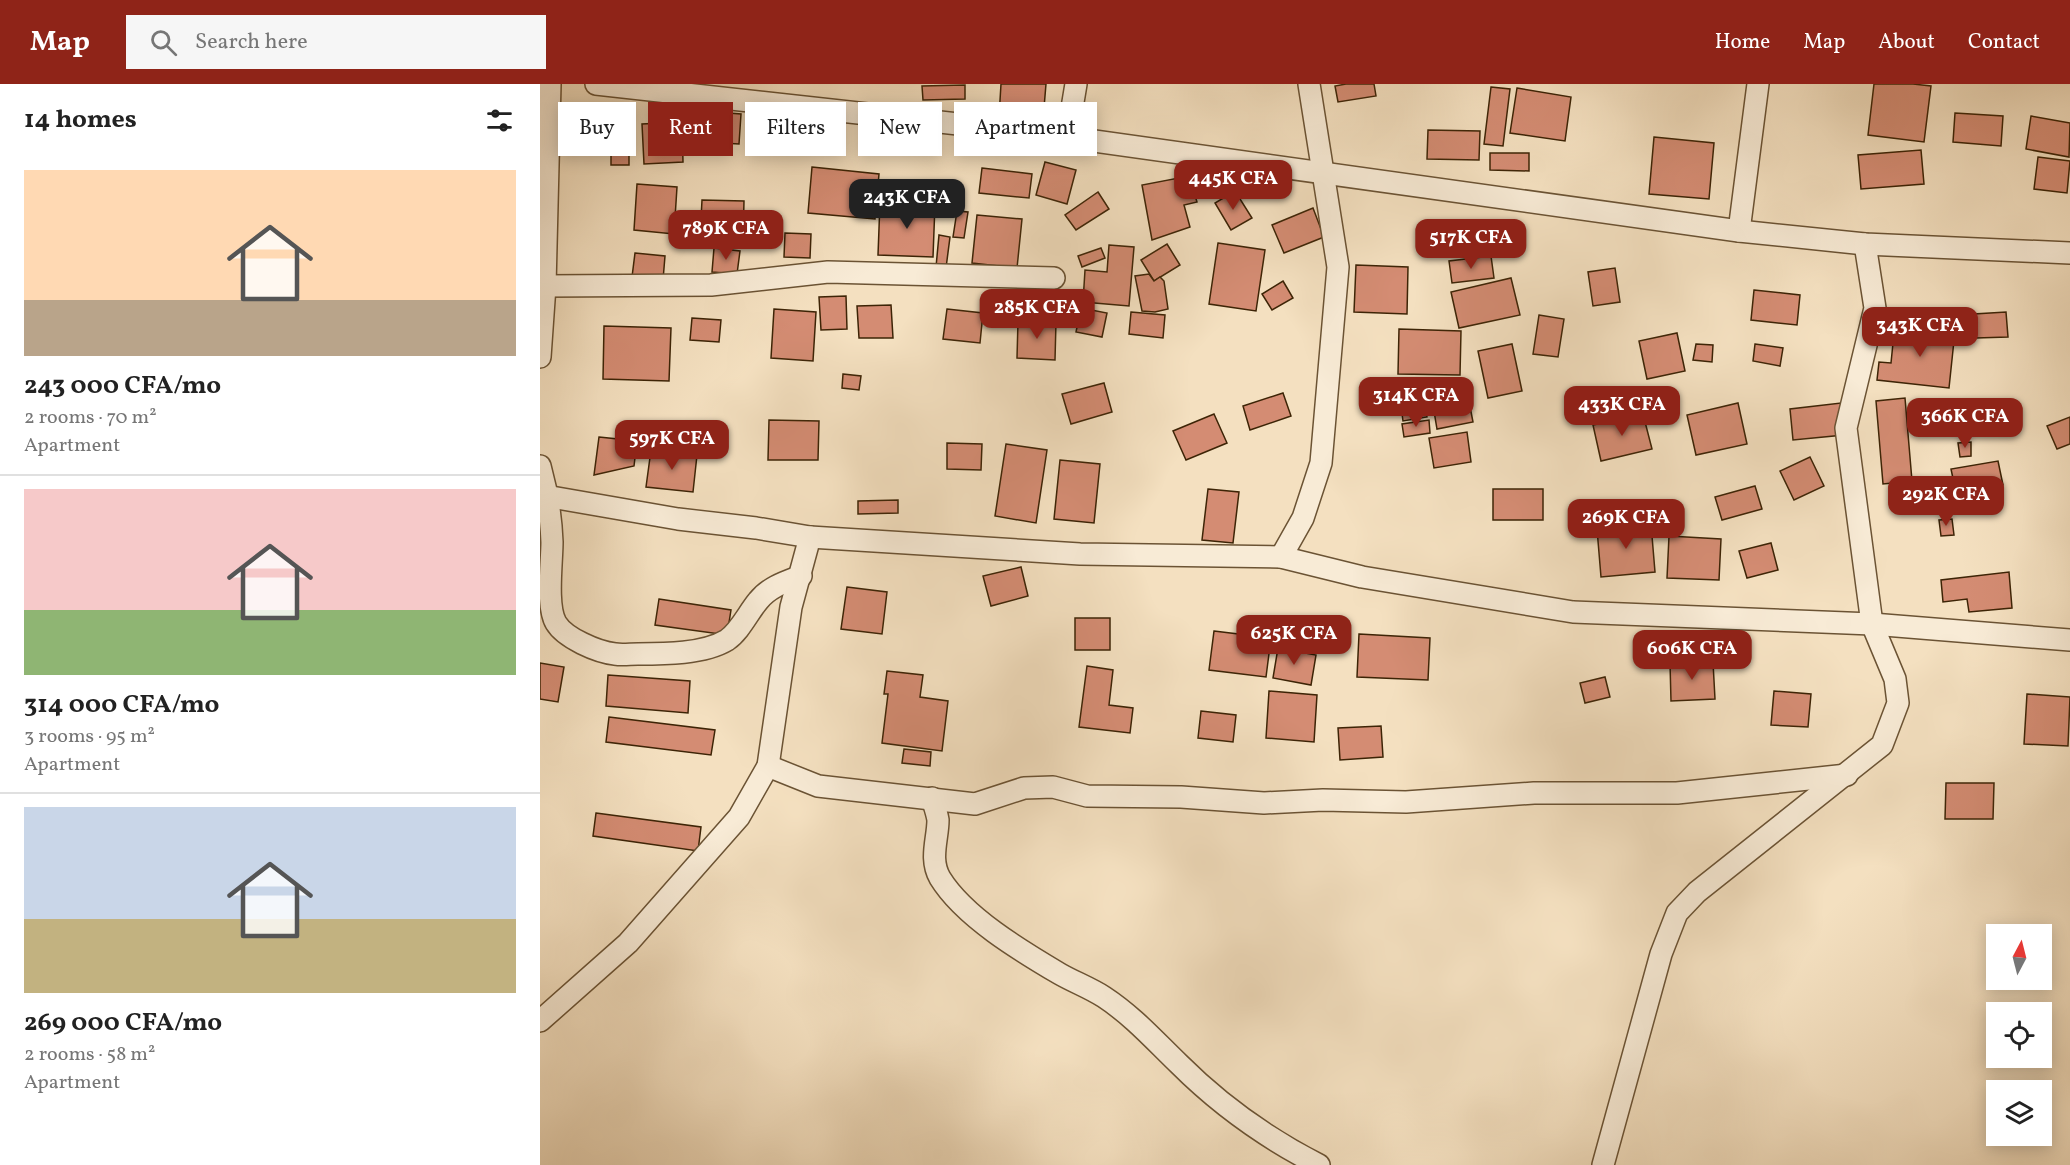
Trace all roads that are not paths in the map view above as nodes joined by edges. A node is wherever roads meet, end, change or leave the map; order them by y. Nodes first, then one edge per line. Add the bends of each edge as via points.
1 (550, 84) edge
2 (596, 84) edge
3 (1076, 84) edge
4 (1309, 84) edge
5 (1758, 84) edge
6 (1073, 102) edge
7 (954, 123) edge
8 (1097, 142) edge
9 (1325, 173) junction
10 (1739, 231) junction
11 (1865, 244) junction
12 (2070, 253) edge
13 (1054, 278) dead end
14 (545, 286) junction
15 (540, 357) edge
16 (540, 465) edge
17 (544, 495) edge
18 (810, 537) junction
19 (1281, 557) junction
20 (801, 576) junction
21 (1872, 624) junction
22 (2070, 640) edge
23 (768, 766) junction
24 (1847, 775) junction
25 (932, 798) junction
26 (540, 1021) edge
27 (1319, 1165) edge
28 (1602, 1165) edge

1 - 14 street
2 - 7 street
3 - 6 street
4 - 9 street
5 - 10 street
8 - 9 street
9 - 10 street
9 - 19 street via 1338,267 1321,463 1303,518
10 - 11 street
11 - 12 street
11 - 21 street via 1875,308 1846,428
13 - 14 street via 828,272 711,285
14 - 15 street
16 - 17 street
17 - 18 street
17 - 20 street via 552,543 550,600 555,622 566,635 613,654 666,654 705,648 727,639 772,588
18 - 19 street via 1080,554
18 - 20 street
19 - 21 street via 1362,577 1573,612
20 - 23 street via 791,607
21 - 22 street
21 - 24 street via 1895,679 1898,703 1882,746
23 - 25 street via 818,786
23 - 26 street via 739,817 628,943
24 - 25 street via 1677,793 1534,793 1406,802 1264,803 1086,796 1053,787 1024,788 975,804
24 - 28 street via 1697,892 1677,913 1661,954
25 - 27 street via 938,819 933,848 938,875 955,899 993,931 1104,997 1153,1036 1221,1102

